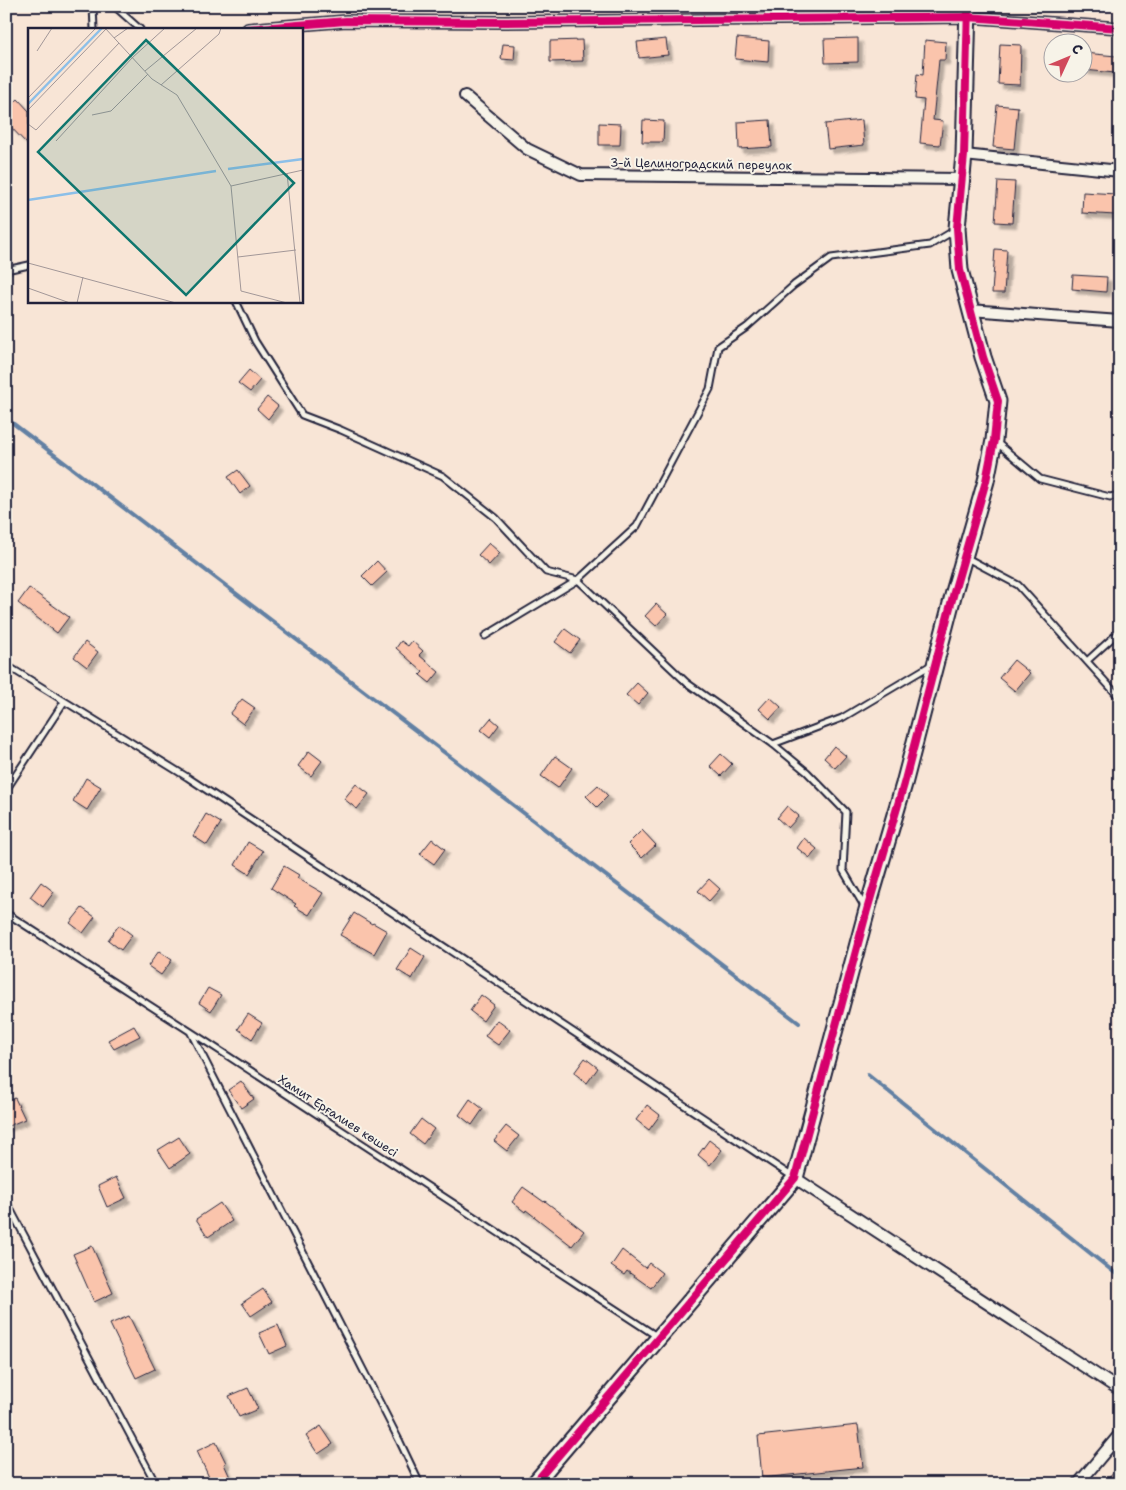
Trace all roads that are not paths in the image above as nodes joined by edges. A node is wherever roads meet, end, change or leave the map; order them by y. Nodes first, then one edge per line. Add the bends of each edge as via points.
1 (92, 6) edge
2 (114, 6) edge
3 (968, 12) edge
4 (94, 28) edge
5 (139, 28) edge
6 (260, 28) edge
7 (1120, 28) edge
8 (465, 96) dead end
9 (964, 155) junction
10 (1120, 171) edge
11 (962, 179) junction
12 (958, 228) junction
13 (28, 265) edge
14 (6, 270) edge
15 (236, 302) edge
16 (970, 310) junction
17 (1120, 321) edge
18 (994, 440) junction
19 (1120, 495) edge
20 (964, 557) junction
21 (578, 580) junction
22 (1120, 631) edge
23 (485, 636) dead end
24 (936, 662) junction
25 (1087, 662) junction
26 (6, 666) edge
27 (1120, 698) edge
28 (64, 702) junction
29 (773, 744) junction
30 (6, 790) edge
31 (867, 910) junction
32 (6, 914) edge
33 (191, 1032) junction
34 (795, 1178) junction
35 (6, 1201) edge
36 (658, 1337) junction
37 (1120, 1390) edge
38 (1120, 1434) edge
39 (156, 1484) edge
40 (420, 1484) edge
41 (534, 1484) edge
42 (1078, 1484) edge

1 - 4 lane
2 - 5 lane
3 - 6 street via 505,22 346,21
3 - 7 street
3 - 9 street
8 - 11 street, 3-й Целиноградский переулок via 527,149 581,175
9 - 10 street
9 - 11 street
11 - 12 street
12 - 16 street via 960,270
12 - 21 lane via 930,245 831,258 718,347 710,389 637,526
13 - 14 lane
15 - 21 lane via 255,341 302,414 443,476 496,518 546,572
16 - 17 street
16 - 18 street via 998,401
18 - 19 lane via 1040,479 1110,497
18 - 20 street
20 - 24 street
20 - 25 lane via 1018,585
21 - 23 lane
21 - 29 lane via 687,683
22 - 25 lane
24 - 29 lane via 842,718
24 - 31 street
25 - 27 lane
26 - 28 lane
28 - 30 lane
28 - 34 lane via 186,776
29 - 31 lane via 807,772 846,812 844,870
31 - 34 street
32 - 33 lane, Хамит Ерғалиев көшесі
33 - 36 lane, Хамит Ерғалиев көшесі
33 - 40 lane
34 - 36 street
34 - 37 street
35 - 39 lane
36 - 41 street
38 - 42 street

